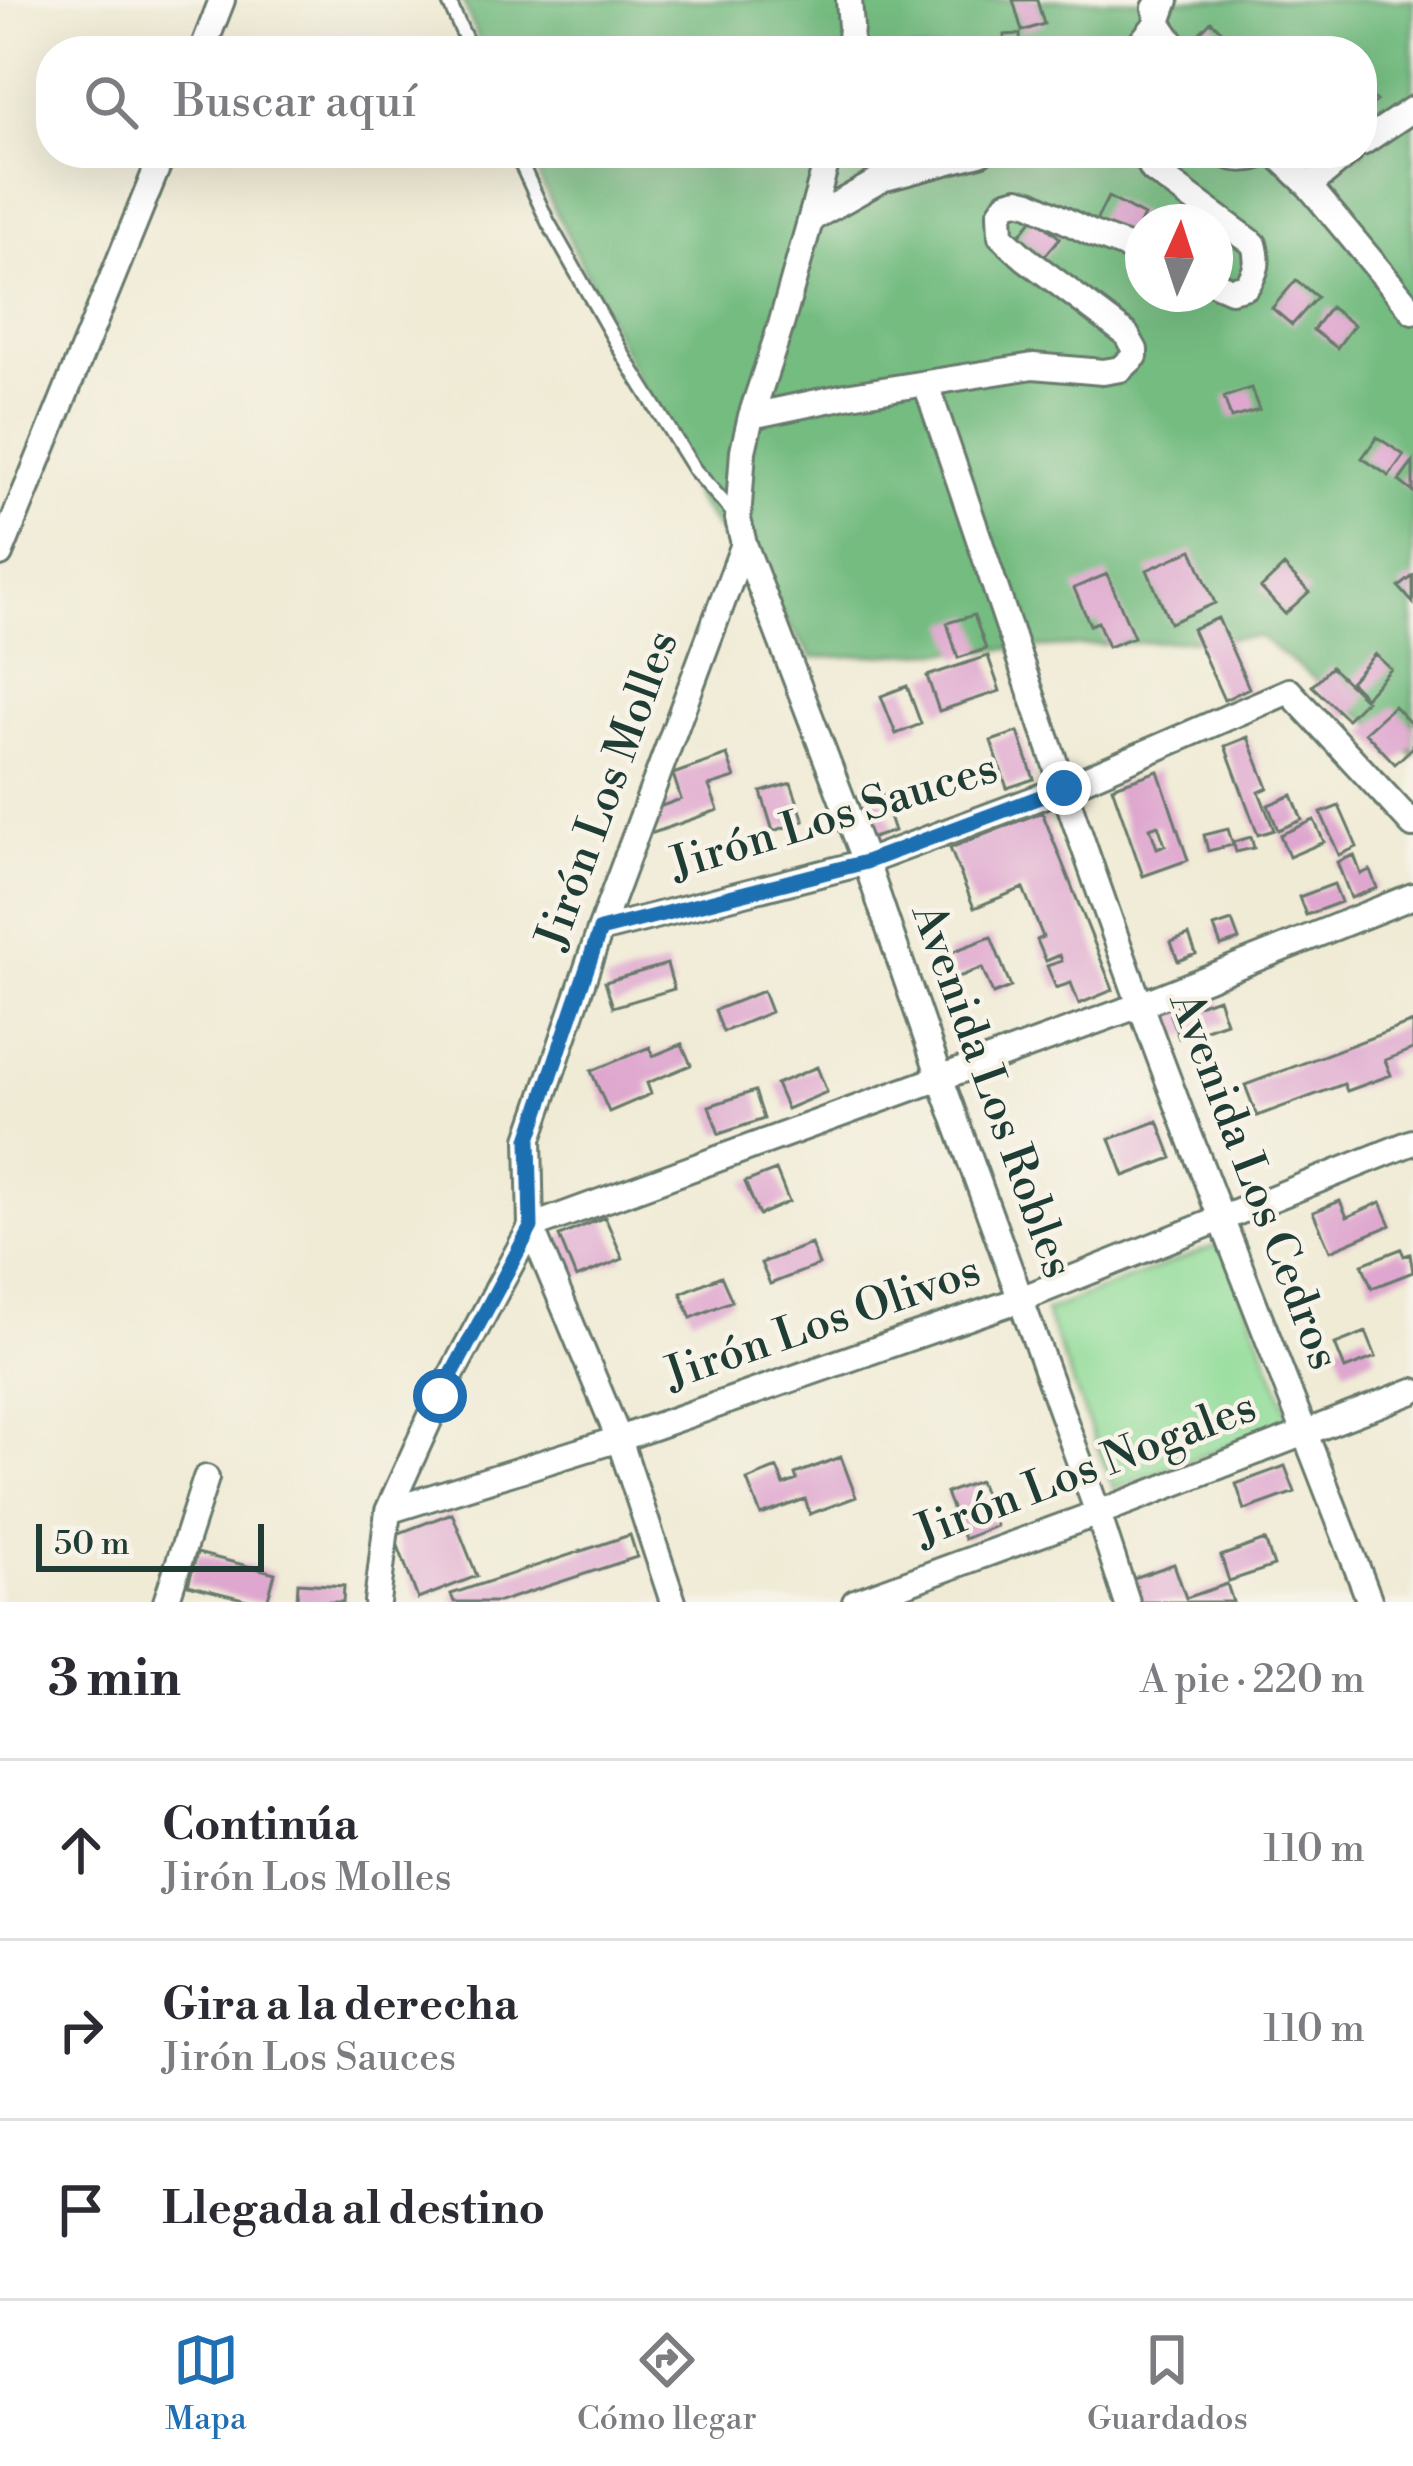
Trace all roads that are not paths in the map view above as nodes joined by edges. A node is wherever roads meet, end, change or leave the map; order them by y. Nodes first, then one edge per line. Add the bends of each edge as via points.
1 (222, 0) edge
2 (448, 0) edge
3 (849, 0) edge
4 (1159, 7) edge
5 (208, 36) edge
6 (464, 36) edge
7 (850, 36) edge
8 (1143, 36) edge
9 (1172, 36) edge
10 (1413, 109) edge
11 (1377, 133) edge
12 (157, 168) edge
13 (523, 168) edge
14 (825, 168) edge
15 (923, 168) edge
16 (1152, 168) edge
17 (1290, 168) edge
18 (1331, 168) edge
19 (1309, 187) junction
20 (1199, 204) edge
21 (812, 219) junction
22 (1233, 229) edge
23 (1125, 246) edge
24 (1233, 290) edge
25 (1413, 311) edge
26 (926, 384) junction
27 (751, 416) junction
28 (741, 532) junction
29 (0, 554) edge
30 (1064, 788) junction
31 (1413, 825) edge
32 (866, 862) junction
33 (1413, 896) edge
34 (600, 930) junction
35 (1140, 1005) junction
36 (940, 1077) junction
37 (1413, 1142) edge
38 (1220, 1220) junction
39 (531, 1227) junction
40 (1021, 1299) junction
41 (1413, 1391) edge
42 (1305, 1431) junction
43 (619, 1438) junction
44 (206, 1478) dead end
45 (388, 1511) junction
46 (1098, 1513) junction
47 (166, 1602) edge
48 (377, 1602) edge
49 (673, 1602) edge
50 (856, 1602) edge
51 (1126, 1602) edge
52 (1370, 1602) edge

1 - 5 street
2 - 6 lane
3 - 7 street
4 - 8 street
4 - 9 street
10 - 11 street
12 - 29 street
13 - 28 lane via 625,358
14 - 21 street
15 - 21 street via 882,179
16 - 20 street
17 - 19 street
18 - 19 street
19 - 25 street
21 - 27 street
22 - 24 street via 1254,244 1259,260 1247,286
23 - 26 street via 1030,202 1007,203 1001,236 1126,334 1135,356 1103,372 1033,366
26 - 27 street
26 - 30 street, Avenida Los Cedros
27 - 28 street
28 - 32 street, Avenida Los Robles
28 - 34 street, Jirón Los Molles
30 - 31 street, Jirón Los Sauces via 1289,691
30 - 32 street, Jirón Los Sauces
30 - 35 street, Avenida Los Cedros
32 - 34 street, Jirón Los Sauces
32 - 36 street, Avenida Los Robles
33 - 35 street
34 - 39 street, Jirón Los Molles via 529,1139
35 - 36 street
35 - 38 street, Avenida Los Cedros
36 - 39 street
36 - 40 street, Avenida Los Robles
37 - 38 street, Jirón Los Olivos
38 - 40 street, Jirón Los Olivos
38 - 42 street, Avenida Los Cedros
39 - 43 street
39 - 45 street, Jirón Los Molles
40 - 43 street, Jirón Los Olivos
40 - 46 street, Avenida Los Robles
41 - 42 street, Jirón Los Nogales
42 - 46 street, Jirón Los Nogales
42 - 52 street, Avenida Los Cedros
43 - 45 street, Jirón Los Olivos
43 - 49 street
44 - 47 street
45 - 48 street, Jirón Los Molles
46 - 50 street, Jirón Los Nogales
46 - 51 street, Avenida Los Robles

